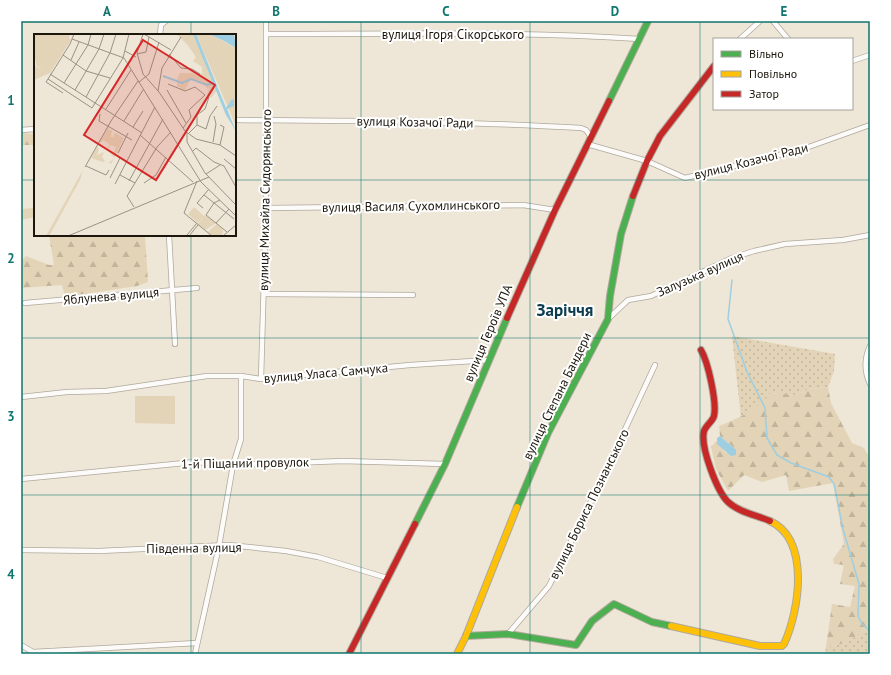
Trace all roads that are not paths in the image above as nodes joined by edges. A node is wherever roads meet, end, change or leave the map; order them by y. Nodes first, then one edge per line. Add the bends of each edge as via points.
1 (166, 21) edge
2 (266, 21) edge
3 (648, 21) edge
4 (760, 21) edge
5 (773, 21) edge
6 (753, 23) edge
7 (160, 34) edge
8 (266, 34) junction
9 (741, 38) edge
10 (787, 38) edge
11 (640, 39) junction
12 (870, 55) edge
13 (853, 61) edge
14 (713, 67) edge
15 (236, 120) edge
16 (267, 120) junction
17 (870, 125) edge
18 (34, 129) edge
19 (21, 130) edge
20 (591, 136) junction
21 (587, 144) junction
22 (647, 161) junction
23 (266, 208) junction
24 (555, 210) junction
25 (870, 235) edge
26 (169, 236) edge
27 (197, 288) dead end
28 (172, 290) junction
29 (264, 294) junction
30 (413, 295) dead end
31 (25, 303) dead end
32 (608, 319) junction
33 (175, 344) dead end
34 (870, 346) edge
35 (701, 350) dead end
36 (489, 360) junction
37 (655, 365) dead end
38 (241, 376) junction
39 (261, 379) junction
40 (870, 384) edge
41 (21, 397) edge
42 (445, 464) junction
43 (233, 465) junction
44 (21, 479) edge
45 (219, 546) junction
46 (21, 550) edge
47 (387, 578) junction
48 (508, 634) junction
49 (466, 636) junction
50 (197, 643) junction
51 (21, 645) edge
52 (195, 654) edge
53 (349, 654) edge
54 (457, 654) edge

1 - 7 street via 161,25
2 - 8 street, вулиця Михайла Сидорянського
3 - 11 street, вулиця Героїв УПА
4 - 6 street
5 - 10 street
6 - 9 street
8 - 11 street, вулиця Ігоря Сікорського via 562,34
8 - 16 street, вулиця Михайла Сидорянського
11 - 20 street, вулиця Героїв УПА
12 - 13 street
14 - 22 street, вулиця Степана Бандери via 660,136
15 - 16 street, вулиця Козачої Ради
16 - 20 street, вулиця Козачої Ради via 524,124 581,128
16 - 23 street, вулиця Михайла Сидорянського
17 - 22 street, вулиця Козачої Ради via 803,149 685,178
18 - 19 street
20 - 21 street, вулиця Героїв УПА
21 - 22 street, вулиця Козачої Ради
21 - 24 street, вулиця Героїв УПА
22 - 32 street, вулиця Степана Бандери via 628,208 621,234
23 - 24 street, вулиця Василя Сухомлинського via 523,205
23 - 29 street, вулиця Михайла Сидорянського
24 - 36 street, вулиця Героїв УПА
25 - 32 street, Залузька вулиця via 843,240 785,244 732,258 651,296 628,300
26 - 28 street
27 - 28 street, Яблунева вулиця
28 - 31 street, Яблунева вулиця
28 - 33 street
29 - 30 street
29 - 39 street, вулиця Михайла Сидорянського
32 - 49 street, вулиця Степана Бандери via 548,433
34 - 40 street via 865,356 865,368
35 - 48 street via 709,372 714,416 704,431 704,440 707,456 720,488 728,502 779,526 788,535 792,545 799,579 784,644 760,646 652,622 614,604 599,613 580,636 576,645
36 - 39 street, вулиця Уласа Самчука
36 - 42 street, вулиця Героїв УПА
37 - 48 street, вулиця Бориса Познанського via 549,586
38 - 39 street, вулиця Уласа Самчука
38 - 41 street, вулиця Уласа Самчука via 207,376 106,391
38 - 43 street via 241,439
42 - 43 street, 1-й Піщаний провулок via 342,461
42 - 47 street, вулиця Героїв УПА
43 - 44 street, 1-й Піщаний провулок via 195,462
43 - 45 street
45 - 46 street, Південна вулиця via 99,551
45 - 47 street, Південна вулиця via 286,551
45 - 50 street
47 - 53 street, вулиця Героїв УПА
48 - 49 street
49 - 54 street, вулиця Степана Бандери
50 - 51 street via 33,652
50 - 52 street

